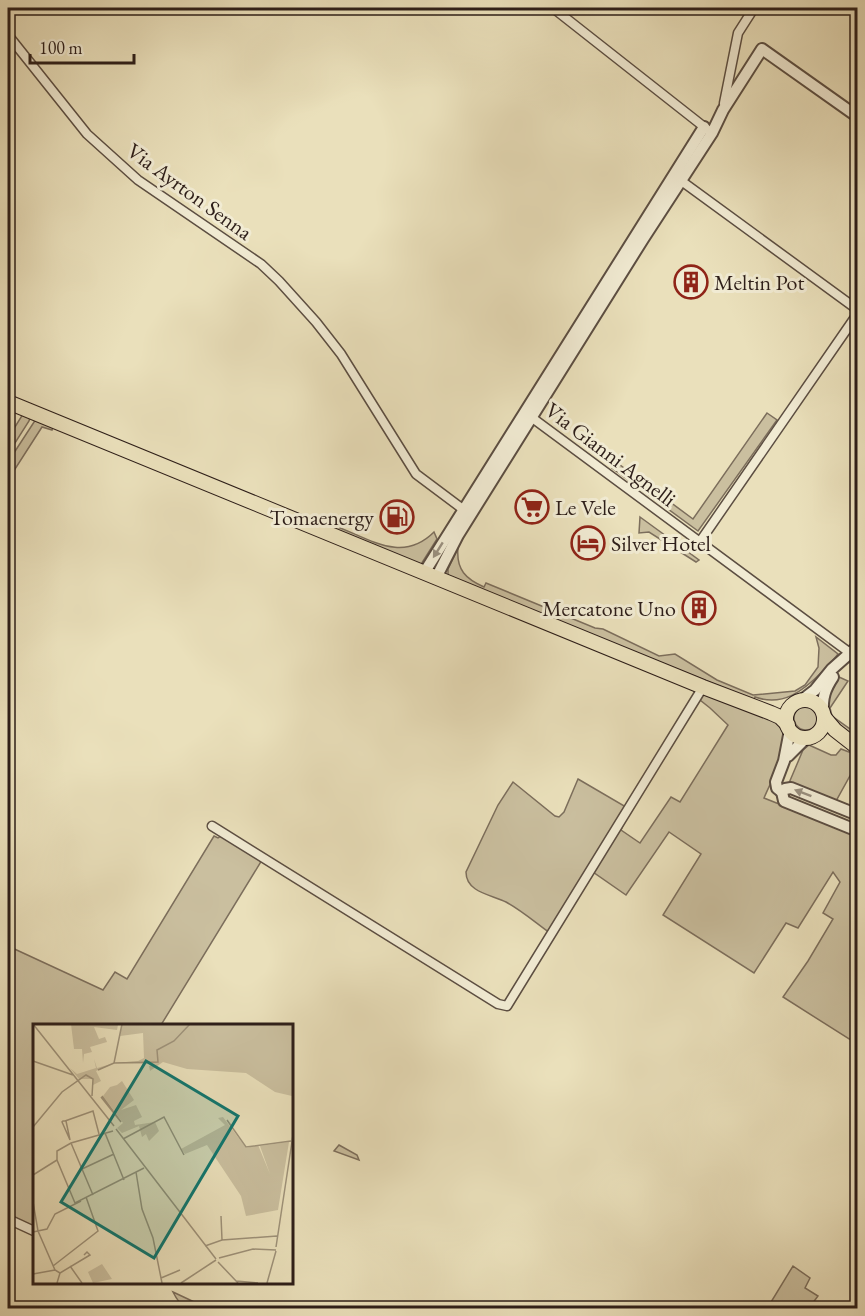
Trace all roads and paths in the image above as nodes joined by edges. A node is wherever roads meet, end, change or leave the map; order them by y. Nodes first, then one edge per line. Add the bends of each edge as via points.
1 (553, 8) edge
2 (754, 8) edge
3 (8, 35) edge
4 (723, 110) junction
5 (858, 117) edge
6 (708, 130) junction
7 (678, 177) junction
8 (858, 311) edge
9 (8, 402) edge
10 (528, 415) junction
11 (466, 513) junction
12 (699, 543) junction
13 (430, 575) junction
14 (852, 651) edge
15 (703, 687) junction
16 (800, 701) junction
17 (742, 702) junction
18 (824, 715) junction
19 (789, 728) junction
20 (811, 736) junction
21 (858, 749) edge
22 (784, 761) junction
23 (782, 792) junction
24 (856, 814) edge
25 (212, 826) dead end
26 (853, 829) edge
27 (8, 1219) edge
28 (33, 1231) edge

1 - 6 street
2 - 4 street via 738,33
3 - 11 street, Via Ayrton Senna via 69,114 113,158 138,180 261,264 341,354 416,474
4 - 5 street via 762,49
4 - 6 street
6 - 7 street
7 - 8 street
7 - 10 street
8 - 12 street
9 - 13 main road
10 - 11 street
10 - 12 street, Via Gianni Agnelli
11 - 13 street via 458,535
12 - 14 street, Via Gianni Agnelli
13 - 15 main road
14 - 16 street
14 - 18 street via 826,687
15 - 17 main road
15 - 25 street via 507,1006
16 - 17 main road via 778,706
16 - 18 main road via 814,702
16 - 19 main road via 789,710
17 - 19 main road via 780,717
18 - 20 main road via 822,727
18 - 21 main road
19 - 20 main road via 797,735
19 - 22 street
20 - 21 main road via 828,737
20 - 22 street
22 - 23 street via 776,782
24 -> 23 street via 791,788
23 - 26 street via 784,801
24 - 26 street
27 - 28 street

